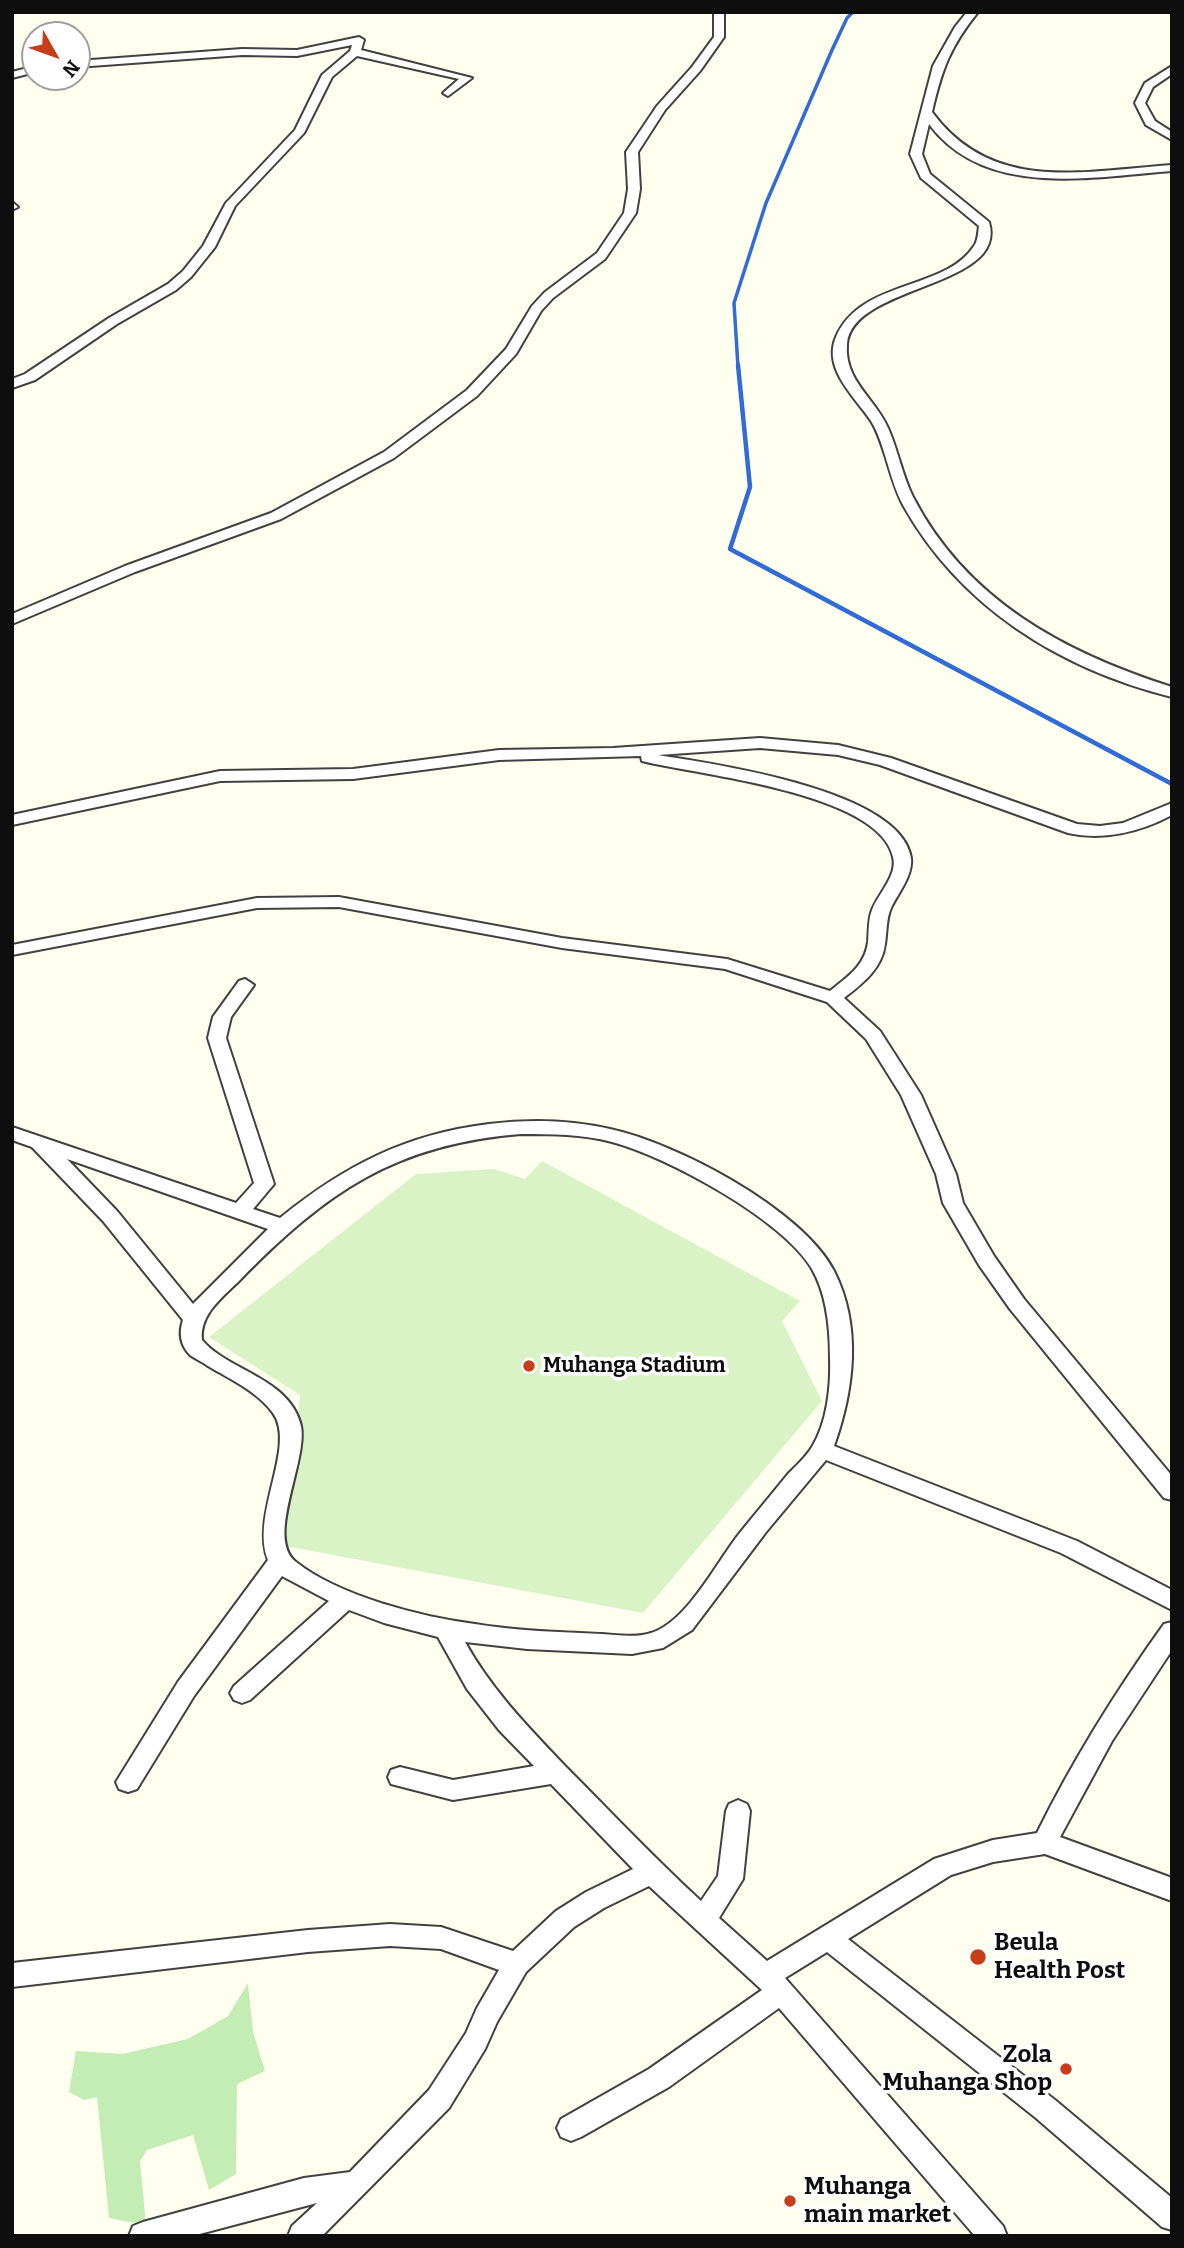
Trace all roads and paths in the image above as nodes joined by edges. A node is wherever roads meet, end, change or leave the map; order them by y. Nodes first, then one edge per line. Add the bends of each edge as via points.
1 (719, 12) edge
2 (974, 12) edge
3 (355, 52) junction
4 (91, 63) edge
5 (1172, 69) edge
6 (448, 93) dead end
7 (927, 113) junction
8 (1172, 137) edge
9 (1172, 168) edge
10 (12, 384) edge
11 (12, 620) edge
12 (1172, 692) edge
13 (630, 752) junction
14 (1172, 808) edge
15 (12, 820) edge
16 (12, 950) edge
17 (245, 985) dead end
18 (833, 998) junction
19 (12, 1133) edge
20 (39, 1142) junction
21 (240, 1211) junction
22 (281, 1226) junction
23 (194, 1319) junction
24 (822, 1450) junction
25 (1172, 1492) edge
26 (280, 1561) junction
27 (346, 1599) junction
28 (1172, 1601) edge
29 (446, 1630) junction
30 (1172, 1631) edge
31 (242, 1693) dead end
32 (556, 1773) junction
33 (400, 1777) dead end
34 (128, 1782) dead end
35 (738, 1811) dead end
36 (1045, 1843) junction
37 (652, 1872) junction
38 (1172, 1890) edge
39 (704, 1919) junction
40 (828, 1938) junction
41 (517, 1964) junction
42 (12, 1975) edge
43 (773, 1984) junction
44 (570, 2128) dead end
45 (357, 2185) junction
46 (1172, 2217) edge
47 (143, 2236) edge
48 (302, 2236) edge
49 (993, 2236) edge

1 - 11 street via 719,37 632,152 630,213 601,256 536,309 511,351 472,393 389,454 276,516
2 - 7 street via 941,59
3 - 4 street via 359,40 297,52
3 - 6 street via 467,78
3 - 10 street via 327,75 300,131 240,192 209,247 187,274 30,377
5 - 8 street via 1149,85 1140,103 1150,123
7 - 9 street via 956,148 1015,171 1066,176
7 - 12 street via 917,146 925,176 979,218 986,237 973,258 880,301 850,321 840,341 850,383 879,423 915,514 968,583 1011,620 1079,660
13 - 14 street via 760,743 838,750 896,764 1083,830 1132,828
13 - 15 street via 522,753 353,774 220,776
13 - 18 street via 749,775 814,794 875,822 897,841 902,863 880,912 873,958
16 - 18 street via 257,904 339,902 562,943 727,964
17 - 21 street via 222,1017 217,1038 264,1184
18 - 25 street via 873,1035 911,1095 946,1174 953,1203 986,1260
19 - 20 street
20 - 21 street
20 - 23 street via 110,1216
21 - 22 street
22 - 23 street
22 - 24 street via 362,1170 438,1139 501,1130 572,1129 638,1143 676,1159 760,1208 788,1229 823,1269 835,1301 840,1394
23 - 26 street via 188,1332 197,1349 258,1389 287,1417 291,1434 274,1528 274,1551
24 - 28 street via 1069,1548
24 - 29 street via 707,1595 680,1627 663,1639 647,1644 572,1643
26 - 27 street
26 - 34 street via 186,1689
27 - 29 street
27 - 31 street
29 - 32 street via 475,1682
30 - 36 street via 1088,1758
32 - 33 street via 453,1790
32 - 37 street
35 - 39 street via 730,1879
36 - 38 street
36 - 40 street via 993,1851 943,1867
37 - 39 street
37 - 41 street via 565,1919
39 - 43 street
40 - 43 street
40 - 46 street via 1068,2126
41 - 42 street via 441,1938 390,1935
41 - 45 street via 439,2099
43 - 44 street via 659,2078
43 - 49 street
45 - 47 street via 304,2191
45 - 48 street

